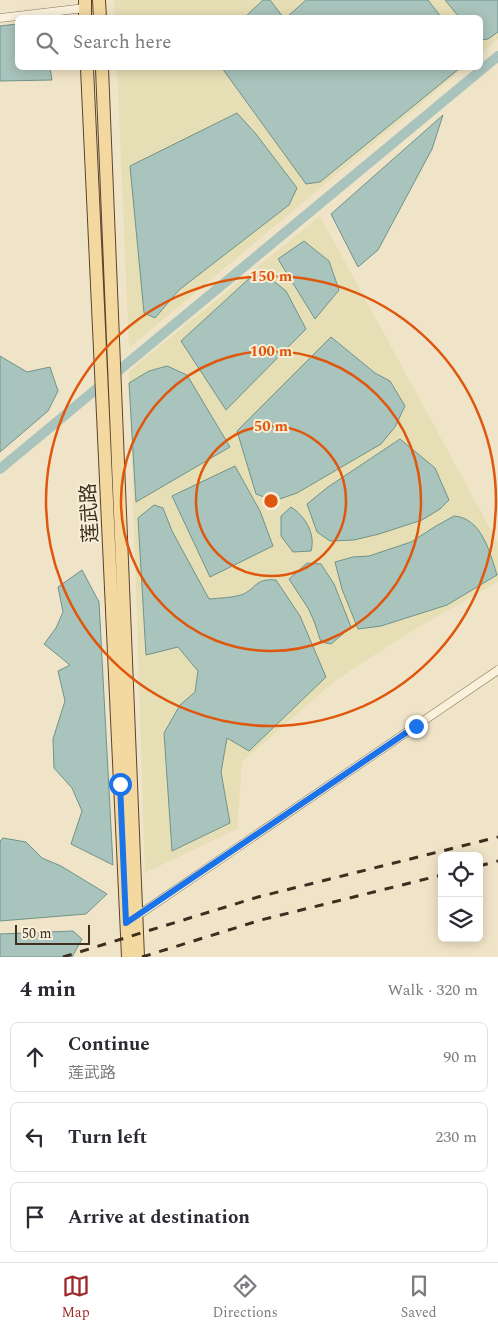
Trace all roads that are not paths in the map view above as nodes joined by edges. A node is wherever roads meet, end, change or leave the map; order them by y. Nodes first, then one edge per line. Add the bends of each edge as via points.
1 (99, 0) edge
2 (85, 9) edge
3 (28, 15) edge
4 (100, 15) edge
5 (15, 16) edge
6 (0, 18) edge
7 (88, 70) edge
8 (102, 70) edge
9 (498, 670) edge
10 (131, 920) junction
11 (128, 957) edge
12 (138, 957) edge

1 - 4 main road
2 - 3 street
5 - 6 street
7 - 10 main road, 莲武路
8 - 10 main road, 莲武路
9 - 10 street
10 - 11 main road, 莲武路
10 - 12 main road, 莲武路

